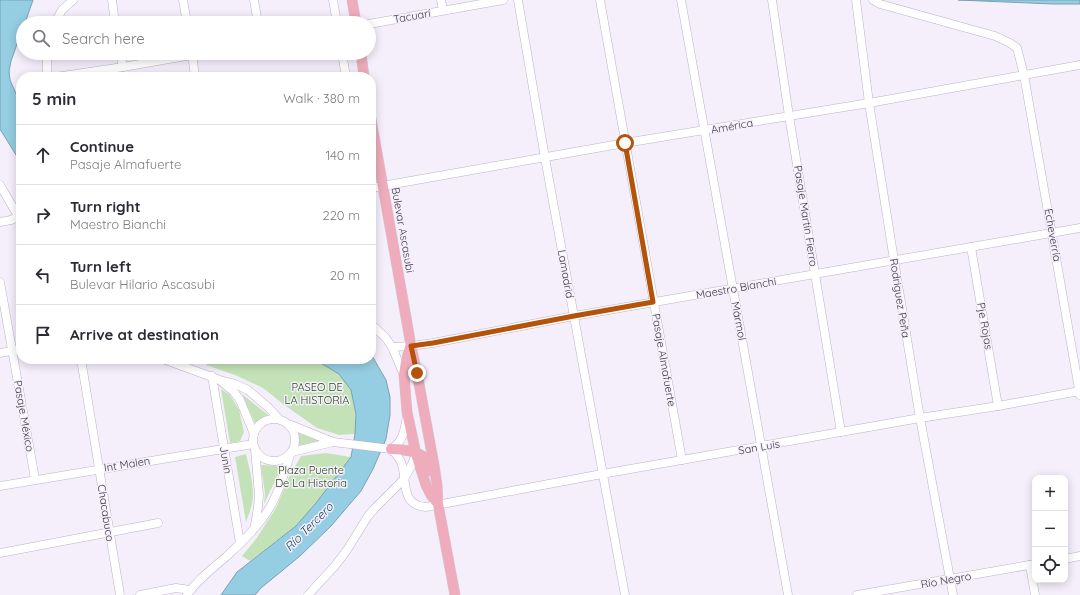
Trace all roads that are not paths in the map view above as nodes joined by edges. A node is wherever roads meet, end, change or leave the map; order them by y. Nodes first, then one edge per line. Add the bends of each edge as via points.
1 (73, 0) edge
2 (112, 0) edge
3 (183, 0) edge
4 (254, 0) edge
5 (333, 0) edge
6 (352, 0) edge
7 (441, 0) edge
8 (503, 0) edge
9 (518, 0) edge
10 (600, 0) edge
11 (681, 0) edge
12 (772, 0) edge
13 (856, 0) edge
14 (873, 0) edge
15 (443, 10) junction
16 (59, 16) edge
17 (114, 16) edge
18 (186, 16) edge
19 (257, 16) edge
20 (336, 16) edge
21 (355, 16) edge
22 (376, 23) edge
23 (47, 60) edge
24 (122, 60) edge
25 (160, 60) edge
26 (193, 60) edge
27 (343, 60) edge
28 (362, 60) edge
29 (1080, 65) edge
30 (123, 67) junction
31 (46, 72) edge
32 (90, 72) edge
33 (194, 72) edge
34 (345, 72) edge
35 (363, 72) edge
36 (1024, 75) junction
37 (869, 102) junction
38 (789, 116) junction
39 (703, 131) junction
40 (625, 143) junction
41 (376, 147) edge
42 (545, 158) junction
43 (0, 185) edge
44 (383, 186) junction
45 (376, 187) edge
46 (16, 212) edge
47 (16, 219) edge
48 (0, 222) edge
49 (1080, 228) edge
50 (1052, 233) junction
51 (971, 247) junction
52 (894, 260) junction
53 (816, 274) junction
54 (0, 282) edge
55 (732, 288) junction
56 (653, 302) junction
57 (574, 316) junction
58 (376, 329) edge
59 (411, 346) junction
60 (392, 347) junction
61 (16, 350) edge
62 (12, 351) junction
63 (0, 353) edge
64 (82, 364) edge
65 (177, 364) edge
66 (212, 376) junction
67 (404, 376) junction
68 (220, 380) junction
69 (1080, 393) edge
70 (998, 406) junction
71 (408, 412) junction
72 (920, 418) junction
73 (279, 419) junction
74 (291, 425) junction
75 (841, 432) junction
76 (254, 434) junction
77 (333, 442) junction
78 (254, 446) junction
79 (762, 446) junction
80 (224, 449) junction
81 (391, 449) junction
82 (291, 453) junction
83 (416, 454) junction
84 (682, 460) junction
85 (98, 469) junction
86 (602, 474) junction
87 (35, 479) junction
88 (404, 479) junction
89 (0, 486) edge
90 (437, 486) junction
91 (438, 504) junction
92 (158, 523) dead end
93 (255, 526) junction
94 (109, 533) junction
95 (240, 543) junction
96 (0, 553) edge
97 (1080, 556) edge
98 (1068, 558) edge
99 (1032, 564) edge
100 (949, 579) junction
101 (1034, 583) edge
102 (189, 593) edge
103 (120, 595) edge
104 (140, 595) edge
105 (308, 595) edge
106 (455, 595) edge
107 (625, 595) edge
108 (788, 595) edge
109 (857, 595) edge
110 (952, 595) edge
111 (1035, 595) edge

1 - 16 street
2 - 17 street
3 - 18 street
4 - 19 street
5 - 20 street
6 - 21 main road
7 - 15 street
8 - 15 street, Tacuarí
9 - 42 street, Lamadrid
10 - 40 street, Pasaje Almafuerte
11 - 39 street, Mármol
12 - 38 street, Pasaje Martín Fierro
13 - 37 street, Rodriguez Peña
14 - 36 street, Echeverría via 995,36 1010,43 1017,48
15 - 22 street, Tacuarí
23 - 31 street
24 - 30 street
25 - 30 street
26 - 33 street
27 - 34 street
28 - 35 main road
29 - 36 street, América
30 - 32 street
36 - 37 street, América
36 - 50 street, Echeverría
37 - 38 street, América
37 - 52 street, Rodriguez Peña
38 - 39 street, América
38 - 53 street, Pasaje Martín Fierro
39 - 40 street, América
39 - 55 street, Mármol
40 - 42 street, América
40 - 56 street, Pasaje Almafuerte
41 - 44 main road, Bulevar Ascasubi
42 - 44 street, América
42 - 57 street, Lamadrid
43 - 46 street
44 - 45 street, América
44 - 59 main road, Bulevar Ascasubi
47 - 48 street
49 - 50 street, Maestro Bianchi
50 - 51 street, Maestro Bianchi
50 - 69 street, Echeverría
51 - 52 street, Maestro Bianchi
51 - 70 street, Pje Rojas
52 - 53 street, Maestro Bianchi
52 - 72 street, Rodriguez Peña
53 - 55 street, Maestro Bianchi
53 - 75 street, Pasaje Martín Fierro
54 - 62 street, Pasaje México
55 - 56 street, Maestro Bianchi
55 - 79 street, Mármol
56 - 57 street, Maestro Bianchi
56 - 84 street, Pasaje Almafuerte
57 - 59 street, Maestro Bianchi
57 - 86 street, Lamadrid
58 - 60 street
59 - 60 street, Maestro Bianchi
59 - 67 main road
59 - 90 main road, Bulevar Ascasubi
60 - 67 street
61 - 62 street
62 - 63 street
62 - 87 street, Pasaje México
64 - 85 street, Chacabuco
65 - 66 street
66 - 68 street
66 - 80 street, Junin
67 - 71 main road
68 - 73 street via 248,390
68 - 76 street via 240,400
69 - 70 street, San Luis
70 - 72 street, San Luis
71 - 81 street via 400,441
71 - 83 main road
72 - 75 street, San Luis
72 - 100 street, Rodriguez Peña
73 - 74 street
73 - 76 street via 266,420 256,428
74 - 77 street
74 - 82 street via 296,438
75 - 79 street, San Luis
76 - 78 street
77 - 81 street
77 - 82 street
78 - 80 street, Int Malen
78 - 82 street via 258,454 270,461 284,459
78 - 93 street via 259,495
79 - 84 street, San Luis
79 - 108 street, Mármol
80 - 85 street, Int Malen
80 - 95 street, Junin
81 - 83 main road via 408,450
81 - 88 street via 401,463
82 - 93 street via 273,500
83 - 88 street
83 - 90 main road via 427,460
83 - 91 main road via 426,485
84 - 86 street, San Luis
85 - 87 street, Int Malen
85 - 94 street, Chacabuco
86 - 91 street, San Luis
86 - 107 street, Lamadrid
87 - 89 street, Int Malen
88 - 91 street, San Luis via 407,494 414,504 426,507
88 - 105 street via 368,516 347,550
90 - 91 main road
91 - 106 main road
92 - 94 street
93 - 95 street
94 - 96 street
94 - 103 street, Chacabuco
95 - 102 street
97 - 98 street
99 - 100 street, Río Negro
100 - 109 street, Río Negro
100 - 110 street, Rodriguez Peña
101 - 111 street
102 - 104 street via 176,588

